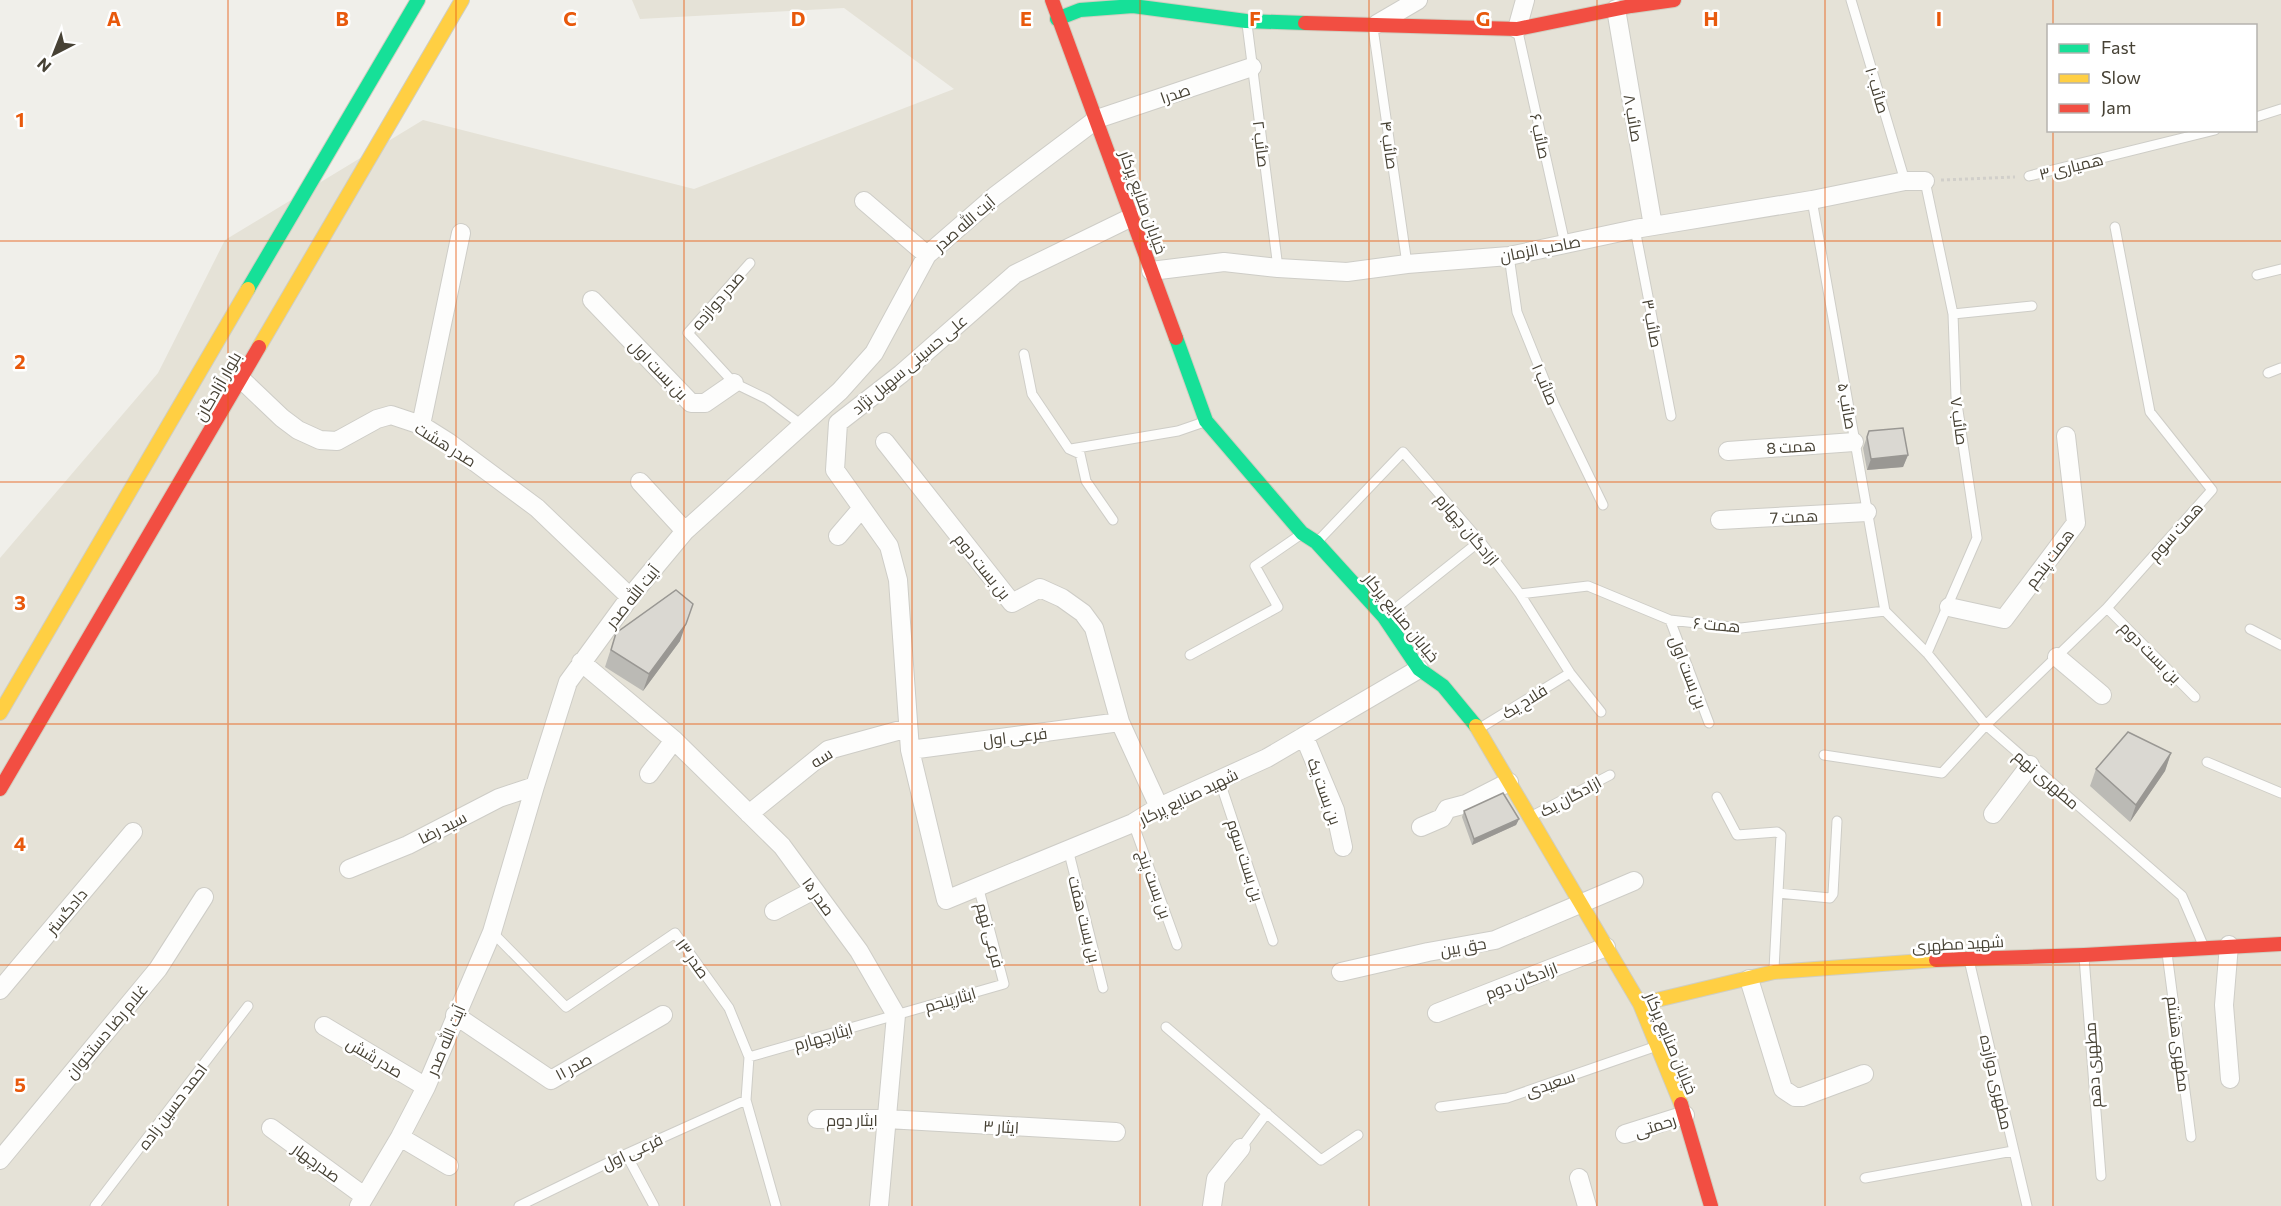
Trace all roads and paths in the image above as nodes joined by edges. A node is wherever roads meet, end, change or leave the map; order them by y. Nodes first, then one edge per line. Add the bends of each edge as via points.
1 (418, 0) edge
2 (462, 0) edge
3 (1052, 0) edge
4 (1418, 0) edge
5 (1525, 0) edge
6 (1674, 0) edge
7 (1851, 0) edge
8 (1626, 5) edge
9 (1057, 19) junction
10 (1246, 21) junction
11 (1373, 26) junction
12 (1517, 29) junction
13 (1252, 67) junction
14 (2281, 109) edge
15 (2257, 117) edge
16 (1097, 119) junction
17 (2207, 132) edge
18 (2029, 176) joint
19 (1905, 181) junction
20 (1925, 181) junction
21 (1812, 200) junction
22 (864, 201) dead end
23 (1132, 217) junction
24 (1653, 226) junction
25 (2115, 227) dead end
26 (1635, 229) junction
27 (461, 233) dead end
28 (1565, 244) junction
29 (927, 255) junction
30 (1509, 256) junction
31 (750, 263) dead end
32 (1407, 264) junction
33 (1278, 268) junction
34 (2281, 269) edge
35 (1151, 271) junction
36 (2257, 275) dead end
37 (592, 300) dead end
38 (2032, 306) dead end
39 (1953, 314) junction
40 (1024, 354) dead end
41 (219, 361) junction
42 (2281, 368) edge
43 (2268, 373) dead end
44 (241, 379) junction
45 (734, 383) junction
46 (1671, 416) dead end
47 (1206, 421) junction
48 (421, 425) junction
49 (803, 426) junction
50 (2066, 436) dead end
51 (885, 442) dead end
52 (1854, 442) junction
53 (1069, 449) junction
54 (1728, 451) dead end
55 (640, 482) dead end
56 (1603, 506) dead end
57 (862, 508) junction
58 (1867, 512) junction
59 (1113, 520) dead end
60 (1720, 520) dead end
61 (685, 531) junction
62 (1302, 533) junction
63 (838, 536) dead end
64 (1316, 542) junction
65 (1480, 542) junction
66 (1520, 594) junction
67 (630, 597) junction
68 (1949, 607) junction
69 (2107, 608) junction
70 (1885, 611) junction
71 (1384, 617) junction
72 (1670, 620) junction
73 (2250, 629) dead end
74 (2281, 645) edge
75 (1927, 653) junction
76 (1190, 655) dead end
77 (2057, 657) junction
78 (581, 662) junction
79 (1419, 669) junction
80 (1570, 673) junction
81 (2102, 695) dead end
82 (2195, 697) dead end
83 (1601, 712) dead end
84 (0, 713) edge
85 (1120, 722) junction
86 (1709, 723) dead end
87 (1986, 725) junction
88 (908, 728) junction
89 (1478, 729) junction
90 (1304, 736) junction
91 (674, 740) junction
92 (910, 750) junction
93 (1824, 755) dead end
94 (2207, 762) dead end
95 (2030, 765) junction
96 (649, 774) dead end
97 (1610, 775) dead end
98 (1219, 779) junction
99 (1509, 782) junction
100 (535, 786) junction
101 (0, 789) edge
102 (2281, 793) edge
103 (1717, 797) dead end
104 (1159, 807) junction
105 (749, 814) junction
106 (1994, 814) dead end
107 (1530, 817) junction
108 (1837, 821) dead end
109 (1133, 823) junction
110 (1421, 827) dead end
111 (133, 832) dead end
112 (1343, 846) dead end
113 (1068, 849) junction
114 (349, 869) dead end
115 (1634, 881) dead end
116 (978, 886) junction
117 (814, 890) junction
118 (1778, 893) junction
119 (204, 897) dead end
120 (946, 900) joint
121 (1581, 905) junction
122 (774, 911) dead end
123 (2281, 927) edge
124 (492, 932) junction
125 (1273, 941) dead end
126 (2275, 944) edge
127 (1177, 945) dead end
128 (2229, 945) junction
129 (1606, 946) junction
130 (2204, 946) junction
131 (2167, 950) junction
132 (2084, 955) junction
133 (1968, 958) junction
134 (1341, 972) dead end
135 (1774, 972) junction
136 (1749, 979) junction
137 (1004, 984) joint
138 (1103, 988) dead end
139 (0, 990) edge
140 (1640, 1004) junction
141 (248, 1006) dead end
142 (1437, 1013) dead end
143 (455, 1015) junction
144 (663, 1015) dead end
145 (896, 1015) junction
146 (324, 1026) dead end
147 (1166, 1027) dead end
148 (1656, 1046) junction
149 (749, 1057) junction
150 (1864, 1074) dead end
151 (2230, 1079) dead end
152 (426, 1087) junction
153 (746, 1100) junction
154 (1440, 1107) dead end
155 (1267, 1113) junction
156 (1685, 1115) junction
157 (817, 1119) dead end
158 (887, 1119) junction
159 (271, 1128) dead end
160 (1116, 1132) dead end
161 (1624, 1134) dead end
162 (1358, 1135) dead end
163 (400, 1137) junction
164 (2191, 1137) dead end
165 (1241, 1148) joint
166 (2013, 1151) junction
167 (626, 1154) junction
168 (0, 1160) edge
169 (449, 1166) dead end
170 (2101, 1176) dead end
171 (1579, 1178) dead end
172 (1865, 1178) dead end
173 (361, 1201) edge
174 (95, 1206) edge
175 (519, 1206) edge
176 (654, 1206) edge
177 (776, 1206) edge
178 (879, 1206) edge
179 (1212, 1206) edge
180 (1587, 1206) edge
181 (1711, 1206) edge
182 (2027, 1206) edge

1 - 41 main road, بلوار آزادگان
2 - 44 main road, بلوار آزادگان
3 - 9 main road, خیابان صنایع پرکار
4 - 11 street
5 - 12 street
6 - 8 main road
7 - 19 lane, صائب ۱۰
8 - 12 main road
8 - 24 street, صائب ۸
9 - 10 main road via 1080,10 1134,6
9 - 16 main road, خیابان صنایع پرکار
10 - 11 main road
10 - 13 lane, صائب ۲
11 - 12 main road
11 - 32 lane, صائب ۴
12 - 28 lane, صائب ۶
13 - 16 street, صدرا
13 - 33 lane, صائب ۲
14 - 15 lane
16 - 23 main road, خیابان صنایع پرکار
16 - 29 street, آیت الله صدر via 995,195
17 - 18 lane, همیاری ۳
18 - 20 path, همیاری ۳
19 - 20 street, صاحب الزمان
19 - 21 street, صاحب الزمان
20 - 39 lane, صائب ۷
21 - 24 street, صاحب الزمان
21 - 52 lane, صائب ۵
22 - 29 street
23 - 35 main road, خیابان صنایع پرکار
23 - 57 street, علی حسینی سهیل نژاد via 1015,274 901,374 838,423 835,470
24 - 26 street, صاحب الزمان
25 - 69 lane, همت سوم via 2150,412 2212,490
26 - 28 street, صاحب الزمان
26 - 46 lane, صائب ۳
27 - 48 street
28 - 30 street, صاحب الزمان
29 - 49 street, آیت الله صدر via 874,354
30 - 32 street, صاحب الزمان
30 - 56 lane, صائب ۱ via 1517,312 1554,404
31 - 45 lane, صدر دوازده via 688,333
32 - 33 street, صاحب الزمان via 1347,272
33 - 35 street, صاحب الزمان via 1224,262
34 - 36 lane
35 - 47 main road, خیابان صنایع پرکار
37 - 45 street, بن بست اول via 691,403 705,403
38 - 39 lane
39 - 68 lane, صائب ۷ via 1956,397 1977,538
40 - 53 lane via 1032,394
41 - 44 main road
41 - 84 main road, بلوار آزادگان
42 - 43 lane
44 - 48 street, صدر هشت via 282,418 320,440 338,441 391,415
44 - 101 main road, بلوار آزادگان
45 - 49 lane, صدر دوازده via 768,399
47 - 53 lane via 1178,431
47 - 62 main road, خیابان صنایع پرکار
48 - 67 street, صدر هشت via 537,508
49 - 61 street, آیت الله صدر
50 - 68 street, همت پنجم via 2076,523 2004,619
51 - 85 street, بن بست دوم via 1012,603 1040,588 1083,613 1094,628
52 - 54 street, همت 8
52 - 58 lane, صائب ۵
53 - 59 lane via 1080,454 1086,481
55 - 61 street
57 - 63 street
57 - 88 street, علی حسینی سهیل نژاد via 889,546 898,580
58 - 60 street, همت 7
58 - 70 lane, صائب ۵
61 - 67 street, آیت الله صدر
62 - 64 main road, خیابان صنایع پرکار
62 - 76 lane via 1255,566 1278,607
64 - 65 lane, ازادگان چهارم via 1402,452
64 - 71 main road, خیابان صنایع پرکار
65 - 66 lane, ازادگان چهارم
65 - 71 lane
66 - 72 lane, همت ۶ via 1588,586
66 - 80 lane, ازادگان چهارم
67 - 78 street, آیت الله صدر
68 - 75 lane, صائب ۷
69 - 77 lane, همت سوم
69 - 82 lane, بن بست دوم
70 - 72 lane, همت ۶ via 1741,628
70 - 75 lane, مطهری نهم
71 - 79 main road, خیابان صنایع پرکار
72 - 86 lane, بن بست اول
73 - 74 lane
75 - 87 lane, مطهری نهم
77 - 81 street
77 - 87 lane, همت سوم
78 - 91 street, صدر ۱۵
78 - 100 street, آیت الله صدر via 568,682
79 - 89 main road, خیابان صنایع پرکار via 1443,686
79 - 90 street, شهید صنایع پرکار
80 - 83 lane, ازادگان چهارم
80 - 89 lane, فلاح یک
85 - 92 street, فرعی اول
85 - 104 street, بن بست دوم
87 - 93 lane, همت سوم via 1942,773
87 - 95 lane, مطهری نهم
88 - 92 street, علی حسینی سهیل نژاد
88 - 105 street, سه via 828,750
89 - 99 main road, خیابان صنایع پرکار
90 - 98 street, شهید صنایع پرکار via 1268,758
90 - 112 street, بن بست یک via 1335,810
91 - 96 street
91 - 105 street, صدر ۱۵
92 - 120 street, علی حسینی سهیل نژاد
94 - 102 lane
95 - 106 street
95 - 130 lane, مطهری نهم via 2182,896
97 - 107 lane, ازادگان یک
98 - 104 street, شهید صنایع پرکار
98 - 125 lane, بن بست سوم
99 - 107 main road, خیابان صنایع پرکار
99 - 110 street via 1466,804 1447,809 1442,818
100 - 114 street, سید رضا via 499,798 408,845
100 - 124 street, آیت الله صدر
103 - 118 lane via 1737,836 1777,832 1781,835
104 - 109 street, شهید صنایع پرکار
105 - 117 street, صدر ۱۵ via 782,846
107 - 121 main road, خیابان صنایع پرکار
108 - 118 lane via 1830,898
109 - 113 street, شهید صنایع پرکار
109 - 127 lane, بن بست پنج
111 - 139 street, دادگستر
113 - 116 street, شهید صنایع پرکار
113 - 138 lane, بن بست هفت
115 - 121 street, حق بین
116 - 120 street, شهید صنایع پرکار
116 - 137 lane, فرعی نهم
117 - 122 street
117 - 145 street, صدر ۱۵ via 859,951
118 - 135 lane
119 - 168 street, غلام رضا دستخوان via 158,969
121 - 129 main road, خیابان صنایع پرکار
121 - 134 street, حق بین via 1495,940
123 - 126 street
124 - 143 street, آیت الله صدر
124 - 149 lane, صدر ۱۳ via 566,1007 675,933 729,1008
126 - 128 main road, شهید مطهری
128 - 130 main road, شهید مطهری
128 - 151 street via 2224,1005
129 - 140 main road, خیابان صنایع پرکار
129 - 142 street, ازادگان دوم
130 - 131 main road, شهید مطهری
131 - 132 main road, شهید مطهری
131 - 164 lane, مطهری هشتم
132 - 133 main road, شهید مطهری
132 - 170 lane, مطهری دهم
133 - 135 main road, شهید مطهری
133 - 166 lane, مطهری دوازده
135 - 136 main road, شهید مطهری
136 - 140 main road, شهید مطهری
136 - 150 street via 1783,1089 1795,1097 1802,1096
137 - 145 lane, ایثارپنجم
140 - 148 main road, خیابان صنایع پرکار
141 - 174 lane, احمد حسین زاده
143 - 144 street, صدر ۱۱ via 551,1080
143 - 152 street, آیت الله صدر
145 - 149 lane, ایثارچهارم
145 - 158 street
146 - 152 street, صدر شش
147 - 155 lane
148 - 154 lane, سعیدی via 1507,1098
148 - 156 main road, خیابان صنایع پرکار
149 - 153 lane, صدر ۱۳
152 - 163 street, آیت الله صدر
153 - 167 lane, فرعی اول
153 - 177 lane, صدر ۱۳
155 - 162 lane via 1321,1160
155 - 165 lane
156 - 161 street, رحمتی
156 - 181 main road, خیابان صنایع پرکار
157 - 158 street, ایثار دوم
158 - 160 street, ایثار ۳
158 - 178 street
159 - 173 street, صدرچهار
163 - 169 street
163 - 173 street, آیت الله صدر
165 - 179 street via 1216,1179
166 - 172 lane
166 - 182 lane, مطهری دوازده
167 - 175 lane, فرعی اول
167 - 176 lane
171 - 180 street

